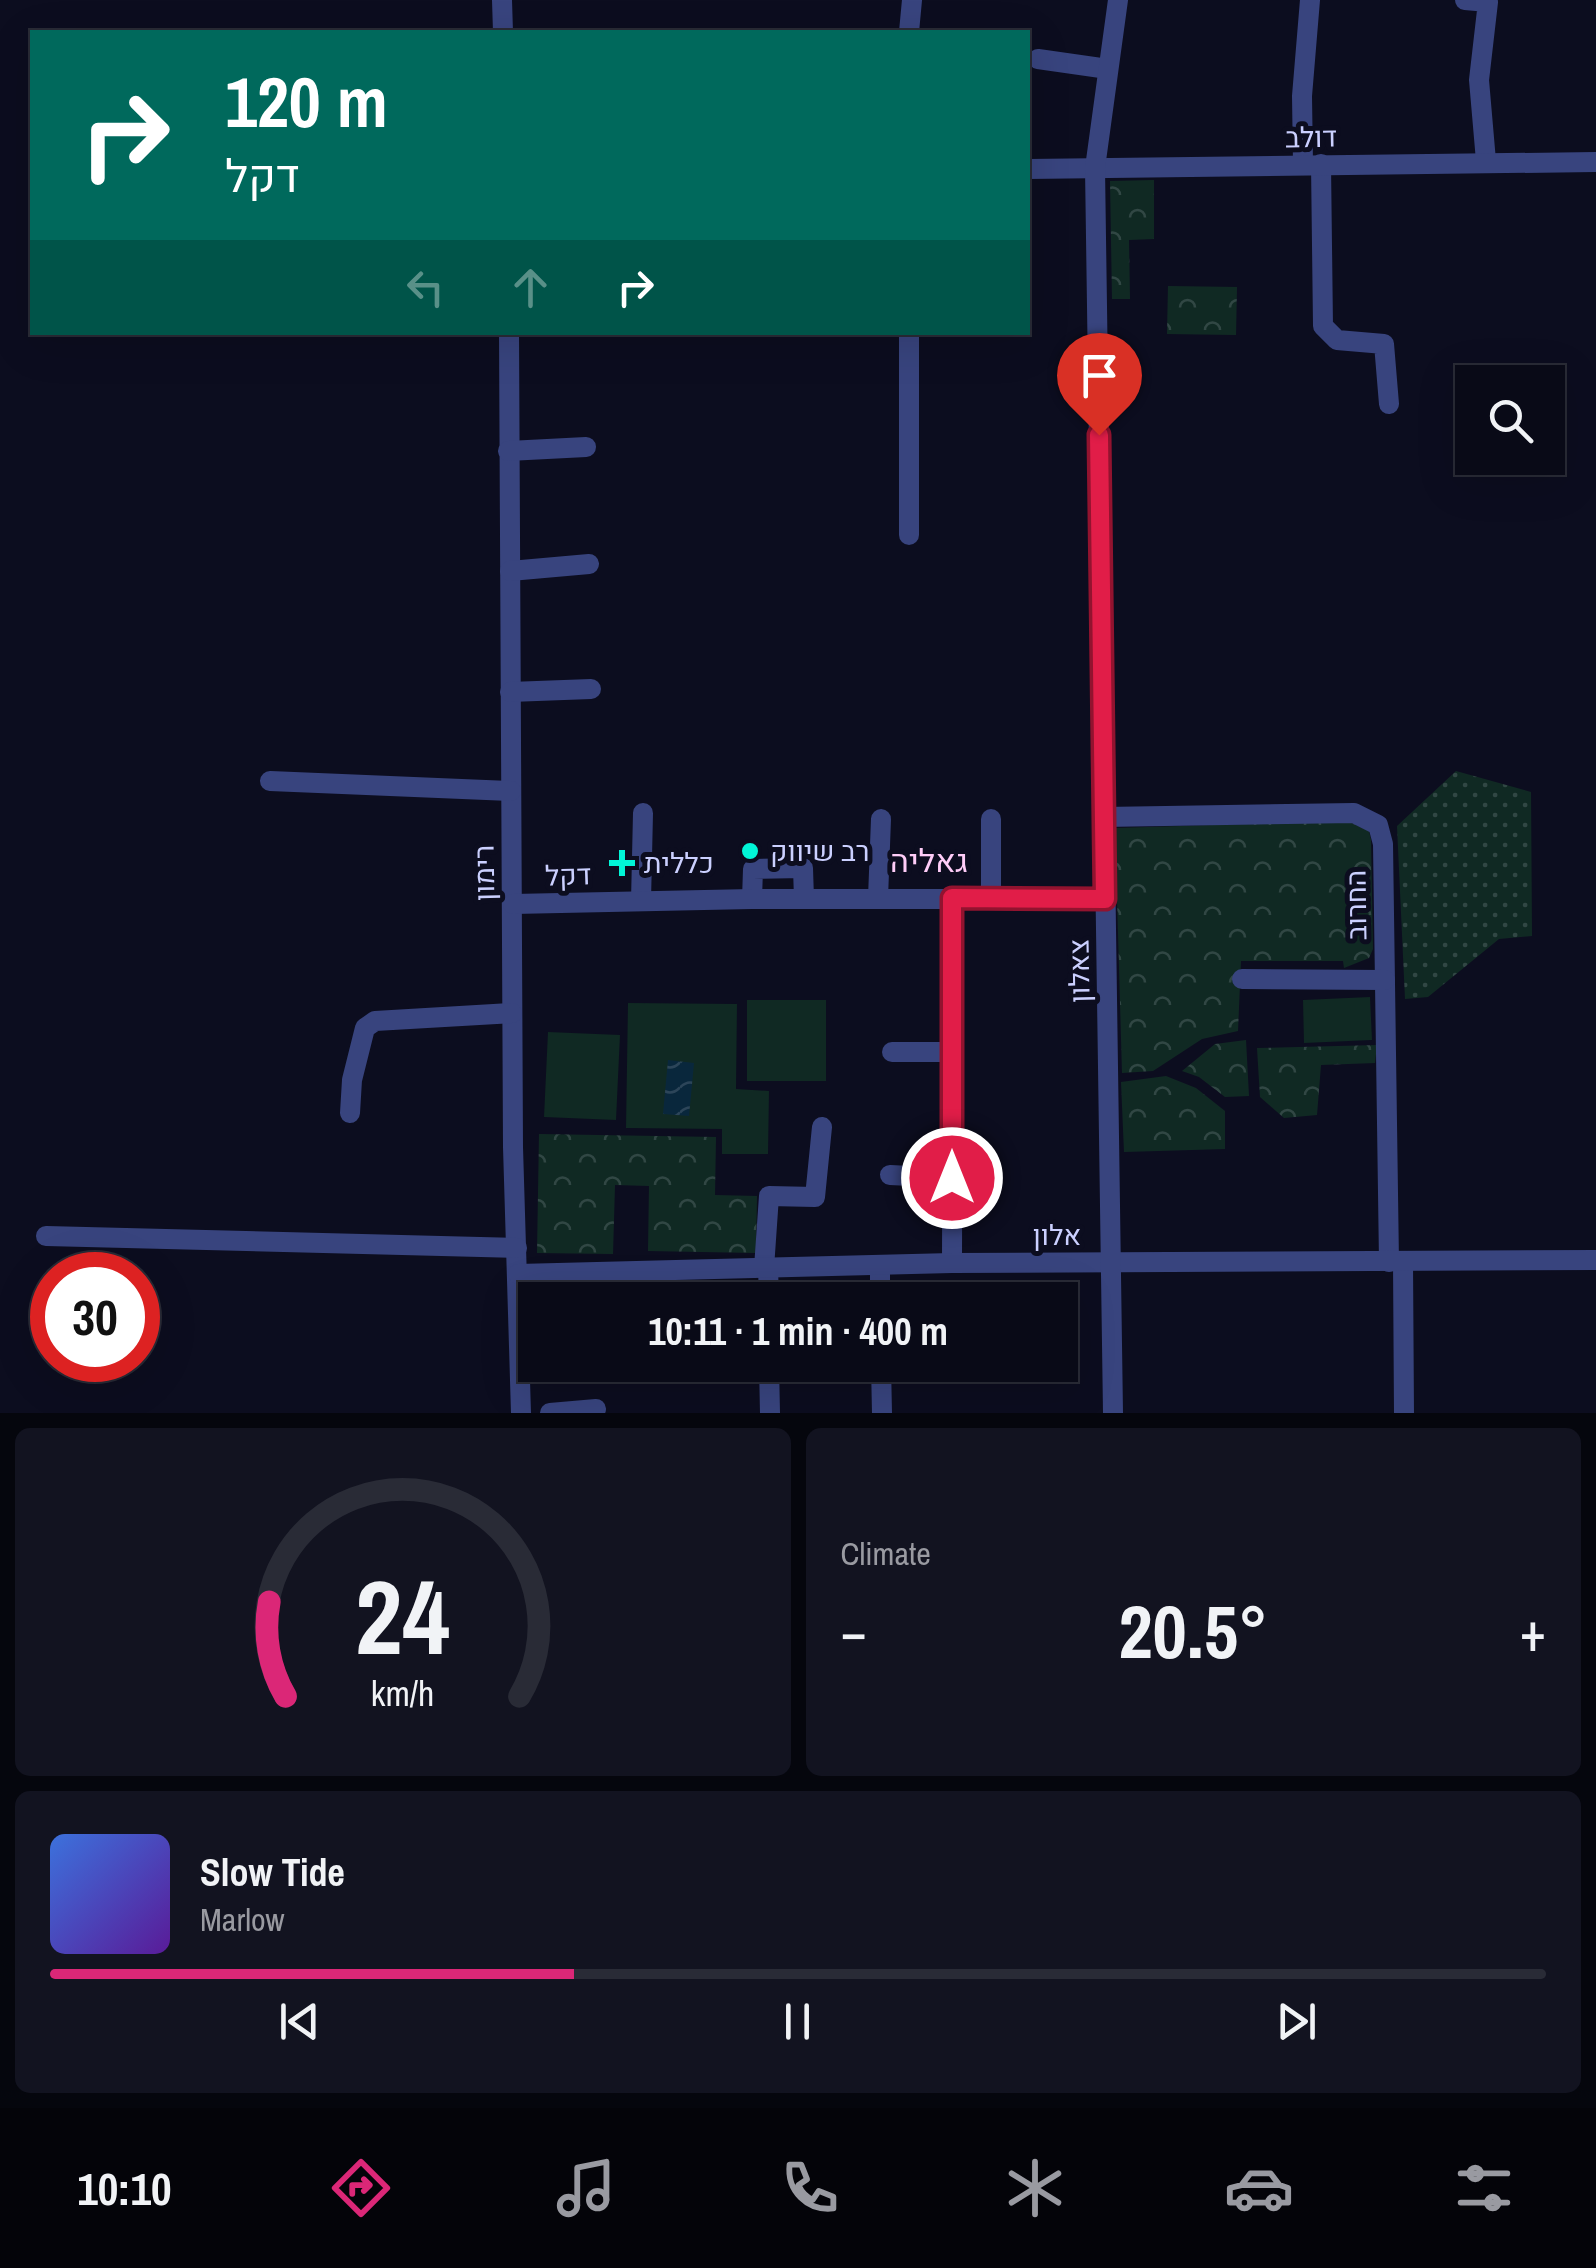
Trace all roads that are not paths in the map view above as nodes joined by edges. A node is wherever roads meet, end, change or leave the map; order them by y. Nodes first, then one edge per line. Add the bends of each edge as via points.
1 (502, 0) edge
2 (912, 0) edge
3 (1118, 0) edge
4 (1310, 0) edge
5 (1465, 0) edge
6 (502, 30) edge
7 (909, 30) edge
8 (1038, 59) dead end
9 (1108, 69) junction
10 (1486, 161) junction
11 (1596, 162) edge
12 (1312, 164) junction
13 (1030, 168) edge
14 (1095, 168) junction
15 (509, 335) edge
16 (909, 335) edge
17 (1389, 404) dead end
18 (586, 447) dead end
19 (508, 451) junction
20 (909, 535) dead end
21 (588, 564) dead end
22 (510, 571) junction
23 (591, 689) dead end
24 (510, 692) junction
25 (270, 780) dead end
26 (511, 790) junction
27 (643, 813) dead end
28 (1104, 817) junction
29 (881, 819) dead end
30 (991, 819) dead end
31 (804, 898) junction
32 (878, 898) junction
33 (952, 898) junction
34 (752, 899) junction
35 (991, 899) junction
36 (1105, 899) junction
37 (641, 901) junction
38 (512, 904) junction
39 (1242, 979) dead end
40 (1385, 980) junction
41 (512, 1013) junction
42 (892, 1052) dead end
43 (952, 1052) junction
44 (350, 1114) dead end
45 (822, 1127) dead end
46 (890, 1175) dead end
47 (952, 1178) junction
48 (46, 1236) dead end
49 (517, 1248) junction
50 (1596, 1260) edge
51 (1396, 1262) junction
52 (952, 1263) junction
53 (1110, 1263) junction
54 (880, 1265) junction
55 (766, 1268) junction
56 (518, 1274) junction
57 (767, 1282) edge
58 (880, 1282) edge
59 (769, 1382) edge
60 (881, 1382) edge
61 (596, 1409) dead end
62 (521, 1413) edge
63 (550, 1413) edge
64 (770, 1413) edge
65 (882, 1413) edge
66 (1113, 1413) edge
67 (1404, 1413) edge

1 - 6 street
2 - 7 street
3 - 9 street, צאלון
4 - 12 street via 1302,96
5 - 10 street via 1488,2 1479,80
8 - 9 street
9 - 14 street, צאלון
10 - 11 street, דולב
10 - 12 street, דולב
12 - 14 street, דולב
12 - 17 street via 1323,326 1336,340 1384,344
13 - 14 street, דולב
14 - 28 street, צאלון
15 - 19 street, רימון
16 - 20 street
18 - 19 street
19 - 22 street, רימון
21 - 22 street
22 - 24 street, רימון
23 - 24 street
24 - 26 street, רימון
25 - 26 street
26 - 38 street, רימון
27 - 37 street
28 - 36 street, צאלון
28 - 40 street, החרוב via 1354,812 1373,819 1383,844
29 - 32 street
30 - 35 street
31 - 32 street, דקל
31 - 34 street, דקל
31 - 34 street via 803,868 753,868
32 - 33 street, דקל
33 - 35 street, דקל
33 - 43 street
34 - 37 street, דקל
35 - 36 street, דקל
36 - 53 street, צאלון
37 - 38 street, דקל
38 - 41 street, רימון
39 - 40 street
40 - 51 street, החרוב
41 - 44 street via 375,1021 365,1028
41 - 49 street, רימון
42 - 43 street
43 - 47 street
45 - 55 street via 815,1197 769,1196
46 - 47 street
47 - 52 street
48 - 49 street
49 - 56 street, רימון
50 - 51 street, אלון
51 - 53 street, אלון
51 - 67 street, החרוב
52 - 53 street, אלון
52 - 54 street, אלון
53 - 66 street, צאלון
54 - 55 street, אלון
54 - 58 street
55 - 56 street, אלון
55 - 57 street
56 - 62 street, רימון
59 - 64 street
60 - 65 street
61 - 63 street

